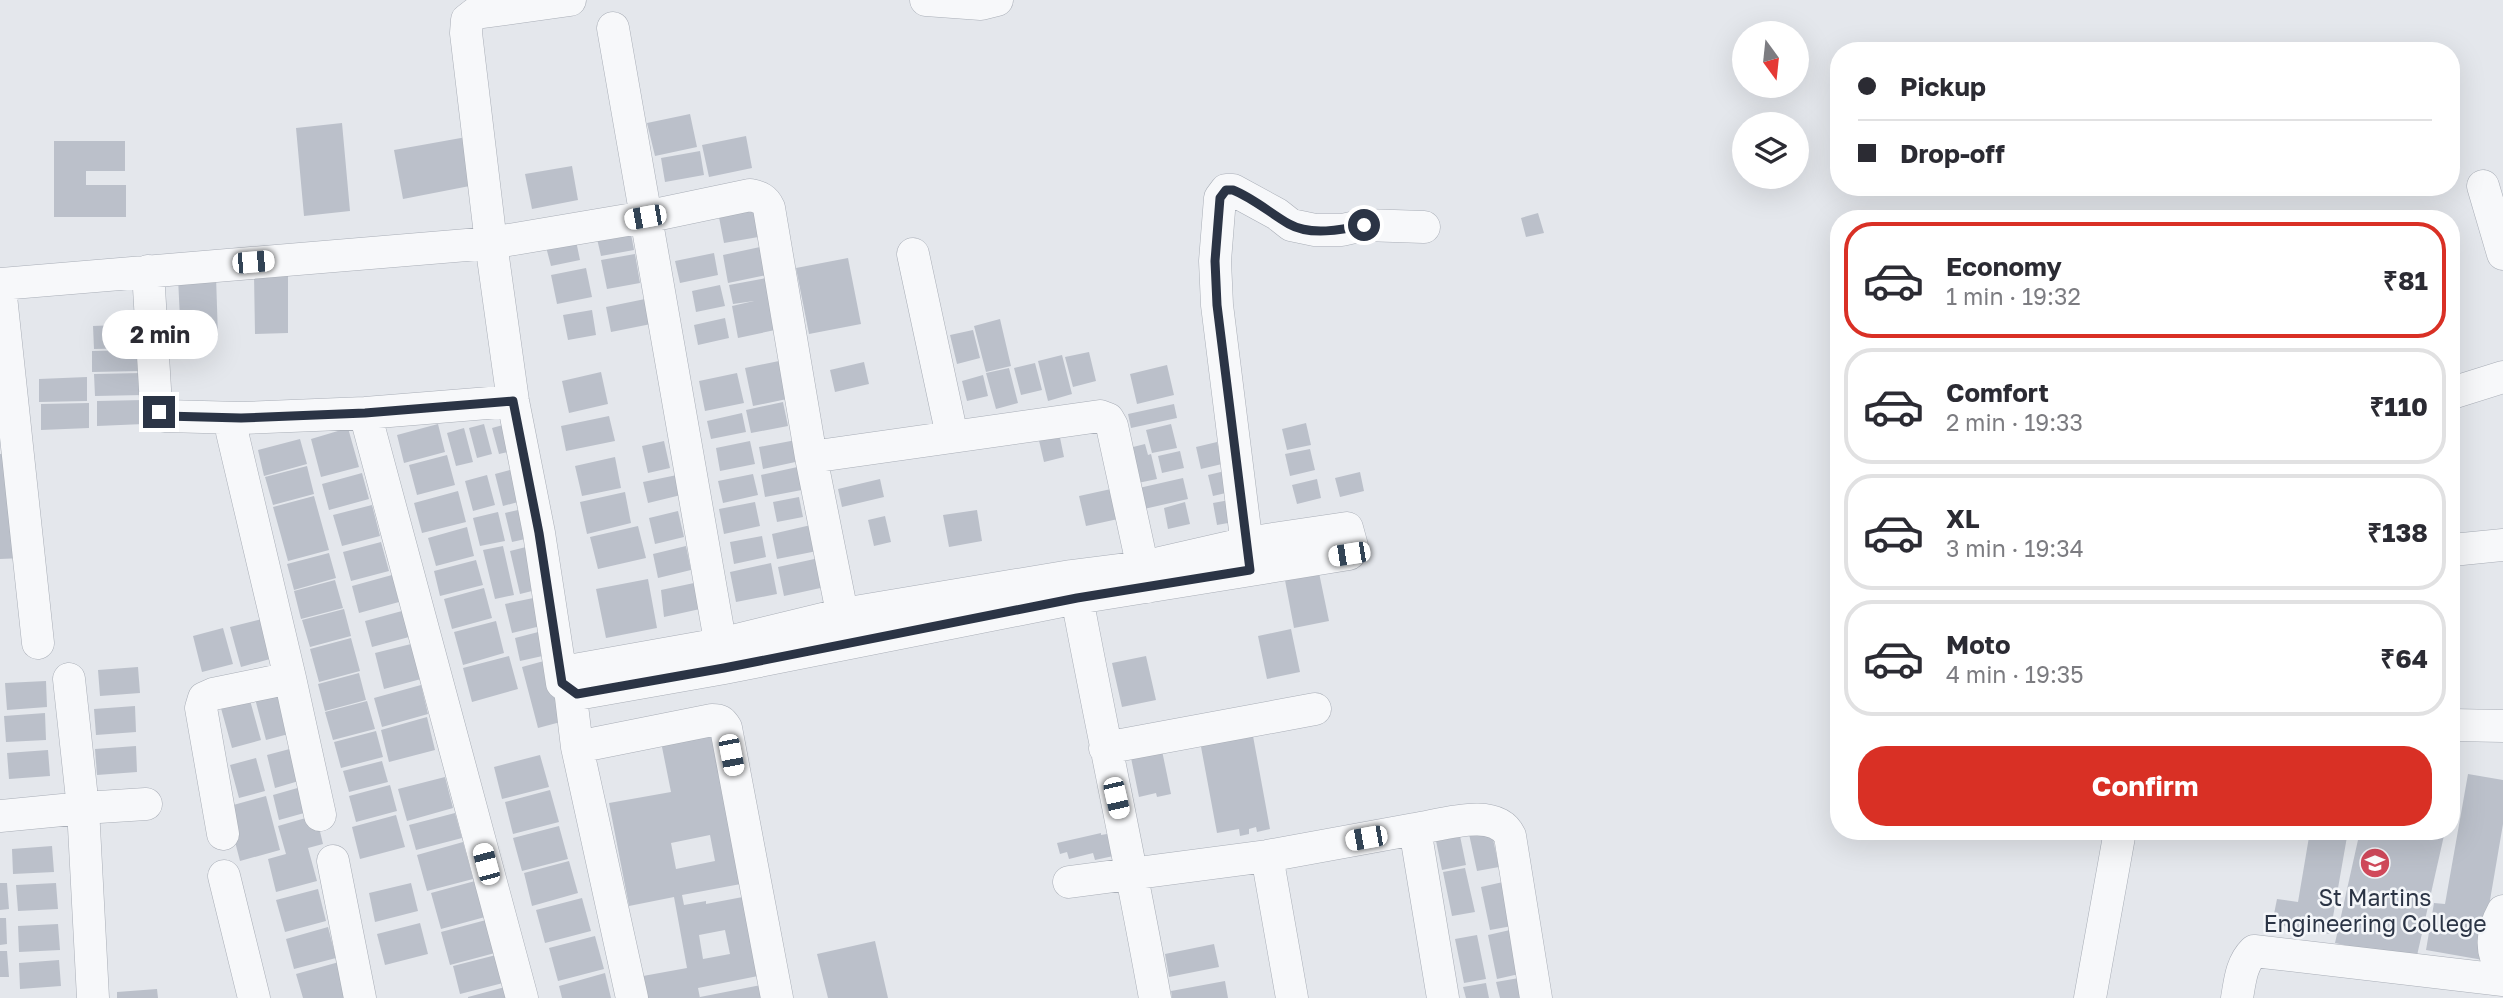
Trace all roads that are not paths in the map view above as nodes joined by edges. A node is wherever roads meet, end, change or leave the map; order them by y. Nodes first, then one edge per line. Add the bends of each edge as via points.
1 (569, 0) edge
2 (926, 0) edge
3 (998, 0) edge
4 (613, 27) dead end
5 (2483, 186) dead end
6 (645, 217) junction
7 (1424, 227) dead end
8 (491, 243) junction
9 (913, 254) dead end
10 (2503, 254) edge
11 (148, 271) junction
12 (0, 285) edge
13 (2503, 377) edge
14 (2460, 390) edge
15 (513, 401) junction
16 (365, 413) junction
17 (8, 422) edge
18 (231, 423) junction
19 (952, 436) junction
20 (811, 457) junction
21 (2503, 545) edge
22 (2460, 549) edge
23 (1145, 577) junction
24 (1074, 587) junction
25 (845, 628) junction
26 (38, 643) dead end
27 (720, 661) junction
28 (290, 678) junction
29 (69, 679) dead end
30 (570, 688) junction
31 (1315, 709) dead end
32 (723, 723) junction
33 (2460, 724) edge
34 (2503, 726) edge
35 (578, 747) junction
36 (1105, 748) junction
37 (146, 804) dead end
38 (83, 808) junction
39 (320, 815) dead end
40 (0, 816) edge
41 (1415, 829) junction
42 (223, 834) dead end
43 (2118, 840) edge
44 (1267, 856) junction
45 (333, 861) dead end
46 (1133, 873) junction
47 (224, 876) dead end
48 (1069, 882) dead end
49 (2503, 911) edge
50 (2503, 970) edge
51 (2503, 980) edge
52 (93, 998) edge
53 (254, 998) edge
54 (360, 998) edge
55 (522, 998) edge
56 (632, 998) edge
57 (777, 998) edge
58 (1155, 998) edge
59 (1292, 998) edge
60 (1443, 998) edge
61 (1536, 998) edge
62 (2090, 998) edge
63 (2237, 998) edge

1 - 8 street via 476,13 467,20 469,72
2 - 3 street via 981,4
4 - 6 street
5 - 10 street
6 - 8 street
6 - 20 street via 750,195 765,201
6 - 27 street
7 - 23 street via 1364,225 1315,230 1291,225 1226,190 1220,198 1215,261 1217,305 1248,557
8 - 11 street
8 - 15 street
9 - 19 street
11 - 12 street
11 - 18 street via 159,412
12 - 17 street
13 - 14 street
15 - 16 street
15 - 30 street
16 - 18 street
16 - 55 street
17 - 26 street
18 - 28 street
19 - 20 street
19 - 23 street via 1093,415 1108,419
20 - 25 street
21 - 22 street
23 - 24 street
24 - 25 street
24 - 36 street
25 - 27 street
27 - 30 street
27 - 32 street
28 - 39 street
28 - 42 street via 204,698 201,708
29 - 38 street
30 - 35 street
31 - 36 street
32 - 35 street via 712,720
32 - 57 street
33 - 34 street
35 - 56 street
36 - 46 street
37 - 38 street
38 - 40 street
38 - 52 street
41 - 44 street
41 - 60 street
41 - 61 street via 1479,819 1506,828
43 - 62 street
44 - 46 street
44 - 59 street
45 - 54 street
46 - 48 street
46 - 58 street
47 - 53 street
49 - 50 street via 2493,938 2494,953
51 - 63 street via 2254,951 2242,969

